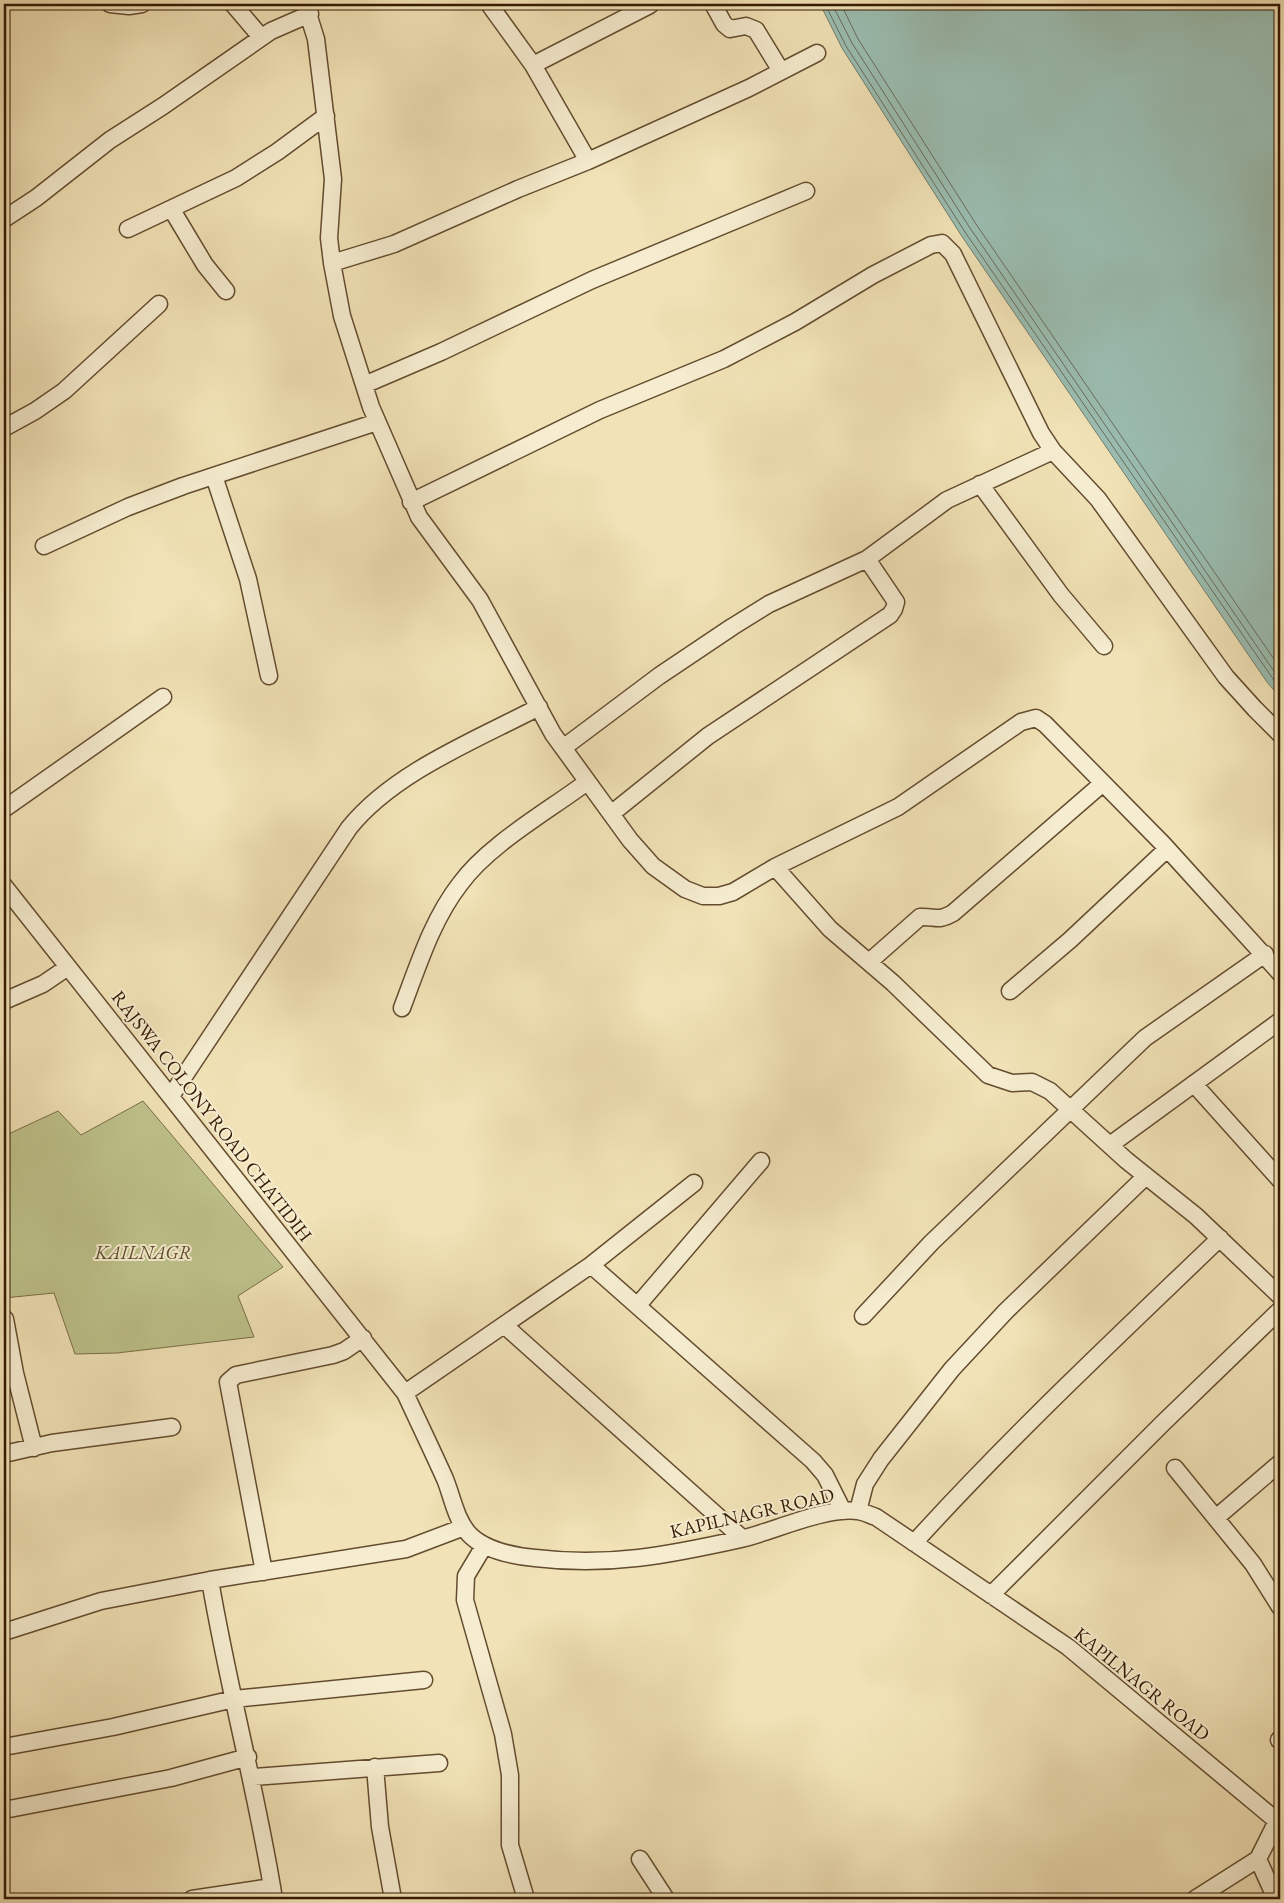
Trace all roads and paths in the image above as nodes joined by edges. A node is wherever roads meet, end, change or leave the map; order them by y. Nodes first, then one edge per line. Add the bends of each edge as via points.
1 (110, 4) edge
2 (142, 4) edge
3 (232, 4) edge
4 (489, 4) edge
5 (713, 4) edge
6 (650, 5) edge
7 (308, 9) edge
8 (261, 37) junction
9 (817, 52) dead end
10 (533, 65) junction
11 (781, 71) junction
12 (326, 116) junction
13 (588, 161) junction
14 (806, 191) dead end
15 (172, 210) junction
16 (4, 219) edge
17 (128, 229) dead end
18 (332, 263) junction
19 (226, 291) dead end
20 (159, 304) dead end
21 (364, 385) junction
22 (377, 422) junction
23 (4, 428) edge
24 (1053, 451) junction
25 (214, 476) junction
26 (980, 484) junction
27 (411, 502) junction
28 (44, 546) dead end
29 (867, 559) junction
30 (1104, 646) dead end
31 (269, 676) dead end
32 (163, 697) dead end
33 (539, 707) junction
34 (1280, 734) edge
35 (563, 748) junction
36 (588, 782) junction
37 (1104, 782) junction
38 (4, 809) edge
39 (611, 814) junction
40 (1167, 849) junction
41 (775, 867) junction
42 (4, 886) edge
43 (1265, 954) junction
44 (868, 962) junction
45 (68, 967) junction
46 (1280, 973) edge
47 (1010, 992) dead end
48 (4, 1001) edge
49 (402, 1008) dead end
50 (1280, 1021) edge
51 (1194, 1084) junction
52 (171, 1096) junction
53 (1071, 1109) junction
54 (1110, 1144) junction
55 (761, 1161) dead end
56 (1146, 1176) junction
57 (1280, 1180) edge
58 (694, 1183) dead end
59 (1220, 1238) junction
60 (591, 1265) junction
61 (1280, 1296) edge
62 (638, 1305) junction
63 (1280, 1310) edge
64 (863, 1316) dead end
65 (4, 1319) edge
66 (504, 1325) junction
67 (363, 1338) junction
68 (389, 1371) joint
69 (405, 1393) junction
70 (172, 1427) dead end
71 (34, 1448) junction
72 (4, 1454) edge
73 (1280, 1463) edge
74 (1176, 1468) dead end
75 (851, 1511) junction
76 (1217, 1517) junction
77 (464, 1527) junction
78 (742, 1538) junction
79 (914, 1543) junction
80 (484, 1546) junction
81 (264, 1572) junction
82 (210, 1580) junction
83 (991, 1595) junction
84 (1280, 1607) edge
85 (4, 1632) edge
86 (424, 1680) dead end
87 (234, 1698) junction
88 (4, 1747) edge
89 (248, 1757) junction
90 (439, 1763) dead end
91 (375, 1767) junction
92 (252, 1777) junction
93 (4, 1810) edge
94 (1279, 1820) edge
95 (640, 1859) dead end
96 (1258, 1859) junction
97 (273, 1893) edge
98 (192, 1899) edge
99 (394, 1899) edge
100 (526, 1899) edge
101 (666, 1899) edge
102 (1196, 1899) edge
103 (1276, 1899) edge

1 - 2 street
3 - 8 street
4 - 10 street
5 - 11 street via 730,29 746,26 756,30
6 - 10 street
7 - 8 street
7 - 12 street via 316,39
8 - 16 street via 110,140
9 - 11 street
10 - 13 street
11 - 13 street via 684,119
12 - 15 street via 236,178
12 - 18 street via 334,180 329,238
13 - 18 street via 394,244
14 - 21 street via 592,280 442,352
15 - 17 street
15 - 19 street via 205,265
18 - 21 street via 342,316
20 - 23 street via 64,391
21 - 22 street
22 - 25 street
22 - 27 street
24 - 26 street
24 - 27 street via 1041,433 953,254 942,243 931,245 873,275 724,359 600,410
24 - 34 street via 1098,499 1226,677
25 - 28 street via 128,507
25 - 31 street via 248,579
26 - 29 street via 947,500
26 - 30 street via 1056,588
27 - 33 street via 480,600
29 - 35 street via 769,604 732,627 659,676
29 - 39 street via 896,602 890,615 708,736
32 - 38 street
33 - 35 street
33 - 52 street via 410,775 363,810
35 - 36 street
36 - 39 street
36 - 49 street via 487,854 460,883 437,920
37 - 40 street
37 - 41 street via 1045,724 1029,718 898,807
37 - 44 street via 953,913 943,919 920,917
39 - 41 street via 653,866 684,889 703,896 733,892
40 - 43 street
40 - 47 street
41 - 44 street via 830,929
42 - 45 street, RAJSWA COLONY ROAD CHATIDIH
43 - 46 street
43 - 53 street via 1145,1038
44 - 53 street via 988,1075 1012,1083 1041,1084
45 - 48 street via 43,984
45 - 52 street, RAJSWA COLONY ROAD CHATIDIH
50 - 51 street
51 - 54 street
51 - 57 street
52 - 67 street, RAJSWA COLONY ROAD CHATIDIH
53 - 54 street
53 - 64 street via 931,1243
54 - 56 street
55 - 62 street
56 - 59 street
56 - 75 street via 1006,1311 952,1369 881,1459
58 - 60 street
59 - 61 street
59 - 79 street via 1052,1398
60 - 62 street
60 - 66 street
62 - 75 street via 813,1461
63 - 83 street
65 - 71 street
66 - 69 street
66 - 78 street
67 - 68 street, RAJSWA COLONY ROAD CHATIDIH
67 - 81 street via 333,1355 236,1375 228,1382
68 - 69 street, KAPILNAGR ROAD
69 - 77 street, KAPILNAGR ROAD
70 - 71 street
71 - 72 street
73 - 76 street
74 - 76 street
75 - 78 street, KAPILNAGR ROAD via 810,1518
75 - 79 street, KAPILNAGR ROAD via 876,1517
76 - 84 street via 1253,1564
77 - 80 street, KAPILNAGR ROAD
77 - 81 street via 406,1549
78 - 80 street, KAPILNAGR ROAD via 644,1558 605,1562 563,1562 523,1557
79 - 83 street, KAPILNAGR ROAD
80 - 100 street via 466,1576 465,1600 503,1734 510,1775 510,1846
81 - 82 street
82 - 85 street via 101,1601
82 - 87 street
83 - 94 street, KAPILNAGR ROAD via 1068,1647
86 - 87 street
87 - 88 street via 113,1728
87 - 89 street
89 - 92 street
89 - 93 street via 163,1780
90 - 91 street
91 - 92 street
91 - 99 street via 380,1827
92 - 97 street
94 - 96 street
95 - 101 street
96 - 102 street
96 - 103 street
97 - 98 street

